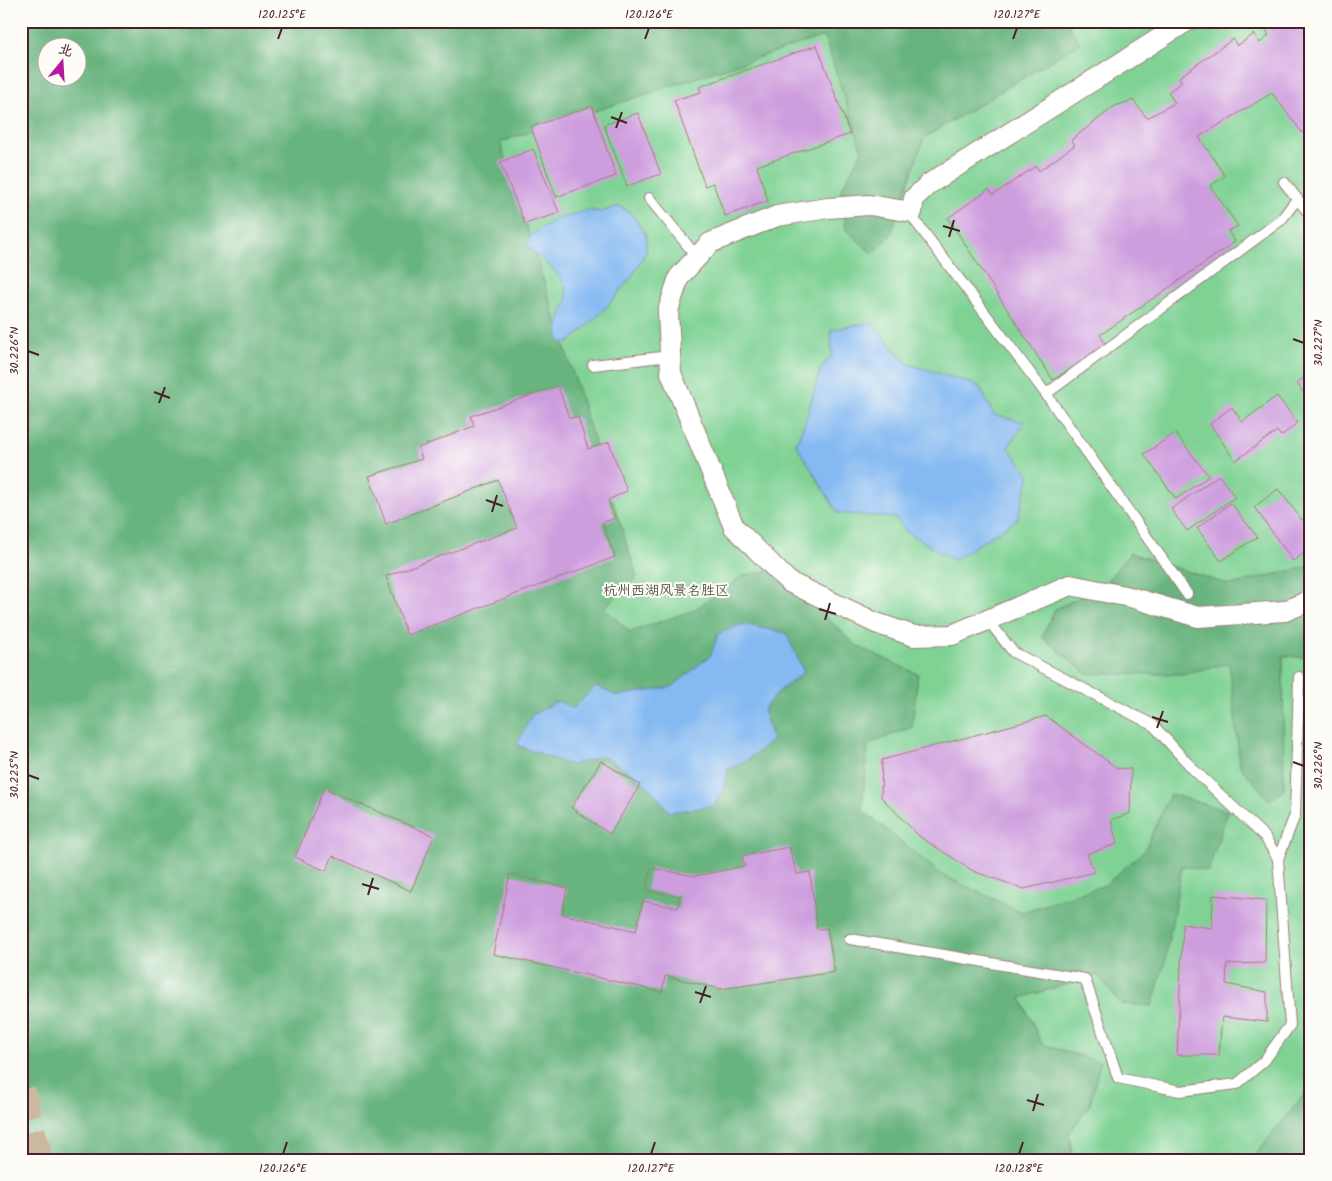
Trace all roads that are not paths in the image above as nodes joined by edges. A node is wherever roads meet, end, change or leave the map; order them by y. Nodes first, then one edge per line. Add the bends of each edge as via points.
1 (1187, 21) edge
2 (1284, 182) dead end
3 (649, 198) dead end
4 (1298, 199) junction
5 (912, 212) junction
6 (1311, 216) edge
7 (697, 257) junction
8 (670, 356) junction
9 (592, 365) dead end
10 (1046, 394) junction
11 (1187, 594) dead end
12 (1311, 600) edge
13 (988, 620) junction
14 (1299, 677) dead end
15 (1278, 859) junction
16 (850, 939) dead end

1 - 5 street via 929,184 914,198
2 - 4 lane
3 - 7 lane
4 - 6 lane
4 - 10 lane via 1281,220
5 - 7 street via 869,205 777,216 710,243
5 - 10 lane via 916,222
7 - 8 street via 679,277 668,311
8 - 9 lane
8 - 13 street via 672,374 734,527 789,582 876,623 914,636 952,635
10 - 11 lane
12 - 13 street via 1286,612 1198,618 1130,597 1070,585
13 - 15 lane via 1013,652 1153,726 1193,769 1266,837
14 - 15 lane via 1295,815
15 - 16 lane via 1290,1025 1264,1061 1237,1084 1180,1091 1118,1078 1085,979

